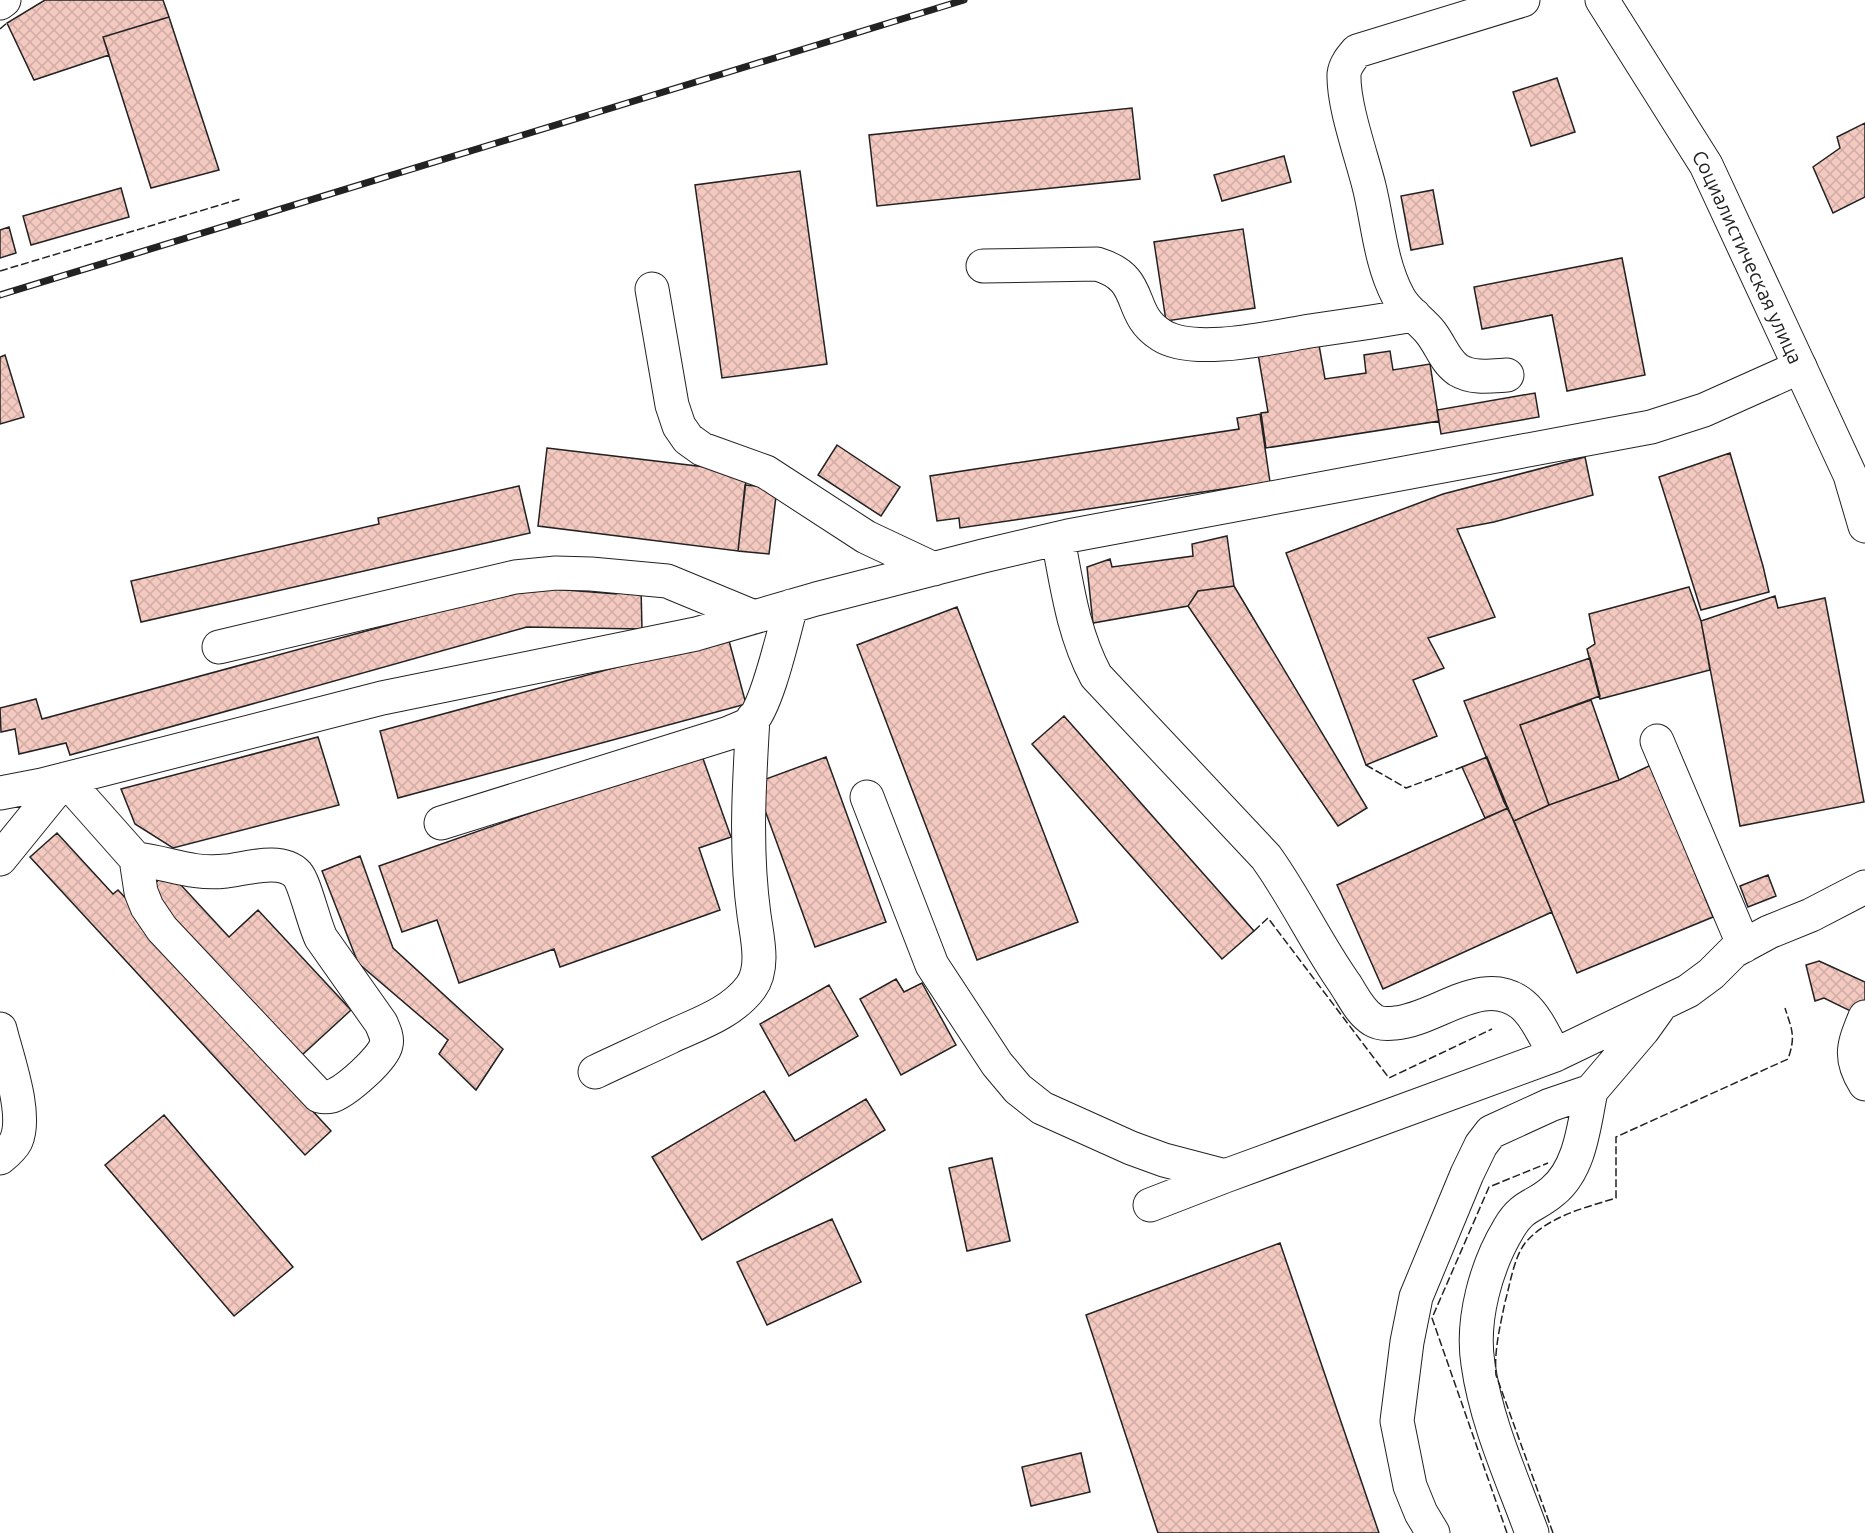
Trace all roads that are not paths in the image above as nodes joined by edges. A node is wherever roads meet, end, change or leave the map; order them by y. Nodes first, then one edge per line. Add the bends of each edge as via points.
1 (3, 0) edge
2 (1523, 0) edge
3 (1602, 0) edge
4 (0, 3) edge
5 (983, 266) dead end
6 (652, 289) dead end
7 (1414, 315) junction
8 (1800, 367) junction
9 (1507, 375) dead end
10 (1865, 526) edge
11 (1058, 539) junction
12 (934, 569) junction
13 (791, 606) junction
14 (754, 617) junction
15 (219, 647) dead end
16 (753, 718) junction
17 (1657, 741) dead end
18 (65, 779) junction
19 (0, 793) edge
20 (867, 797) dead end
21 (441, 823) dead end
22 (0, 859) edge
23 (136, 859) junction
24 (1865, 887) edge
25 (1744, 946) junction
26 (1661, 1005) junction
27 (1865, 1017) edge
28 (0, 1029) edge
29 (1555, 1055) junction
30 (595, 1072) dead end
31 (1865, 1084) edge
32 (1591, 1091) junction
33 (0, 1158) edge
34 (1225, 1176) junction
35 (1150, 1205) dead end
36 (1433, 1533) edge
37 (1532, 1533) edge

1 - 4 main road
2 - 7 main road via 1357,51 1344,70 1383,257 1398,297
3 - 8 main road, Социалистическая улица via 1706,165
5 - 7 main road via 1097,264 1112,269 1130,286 1145,322 1174,342 1233,343
6 - 12 main road via 672,405 688,439 702,449 766,472 866,537
7 - 9 main road via 1458,369 1473,376
8 - 10 main road, Социалистическая улица via 1850,476
8 - 11 main road via 1704,410 1651,427
11 - 12 main road
11 - 29 main road via 1077,633 1096,676 1266,857 1362,1010 1374,1021 1404,1023 1464,999 1496,994 1524,1006
12 - 13 main road
13 - 14 main road
13 - 16 main road via 765,694
14 - 15 main road via 667,581 556,573 515,577
14 - 18 main road via 658,642 382,698
16 - 21 main road via 729,733
16 - 30 main road via 748,839 758,975 734,1005
17 - 25 main road
18 - 19 main road
18 - 22 main road
18 - 23 main road
20 - 34 main road via 932,965 997,1065 1018,1089 1042,1108 1131,1148
23 - 23 main road via 141,892 162,929 319,1096 330,1097 342,1091 382,1056 386,1035 381,1023 321,938 299,875 288,867 275,866 205,873
24 - 25 main road
25 - 26 main road via 1688,991
26 - 29 main road
26 - 32 main road
27 - 31 main road via 1855,1042 1854,1059
28 - 33 main road via 20,1125 15,1143
29 - 34 main road
32 - 36 main road via 1491,1132 1467,1174 1416,1296 1397,1421 1410,1486
32 - 37 main road via 1569,1173 1552,1193 1522,1210 1509,1228 1483,1293 1477,1326 1477,1363 1489,1415
34 - 35 main road

